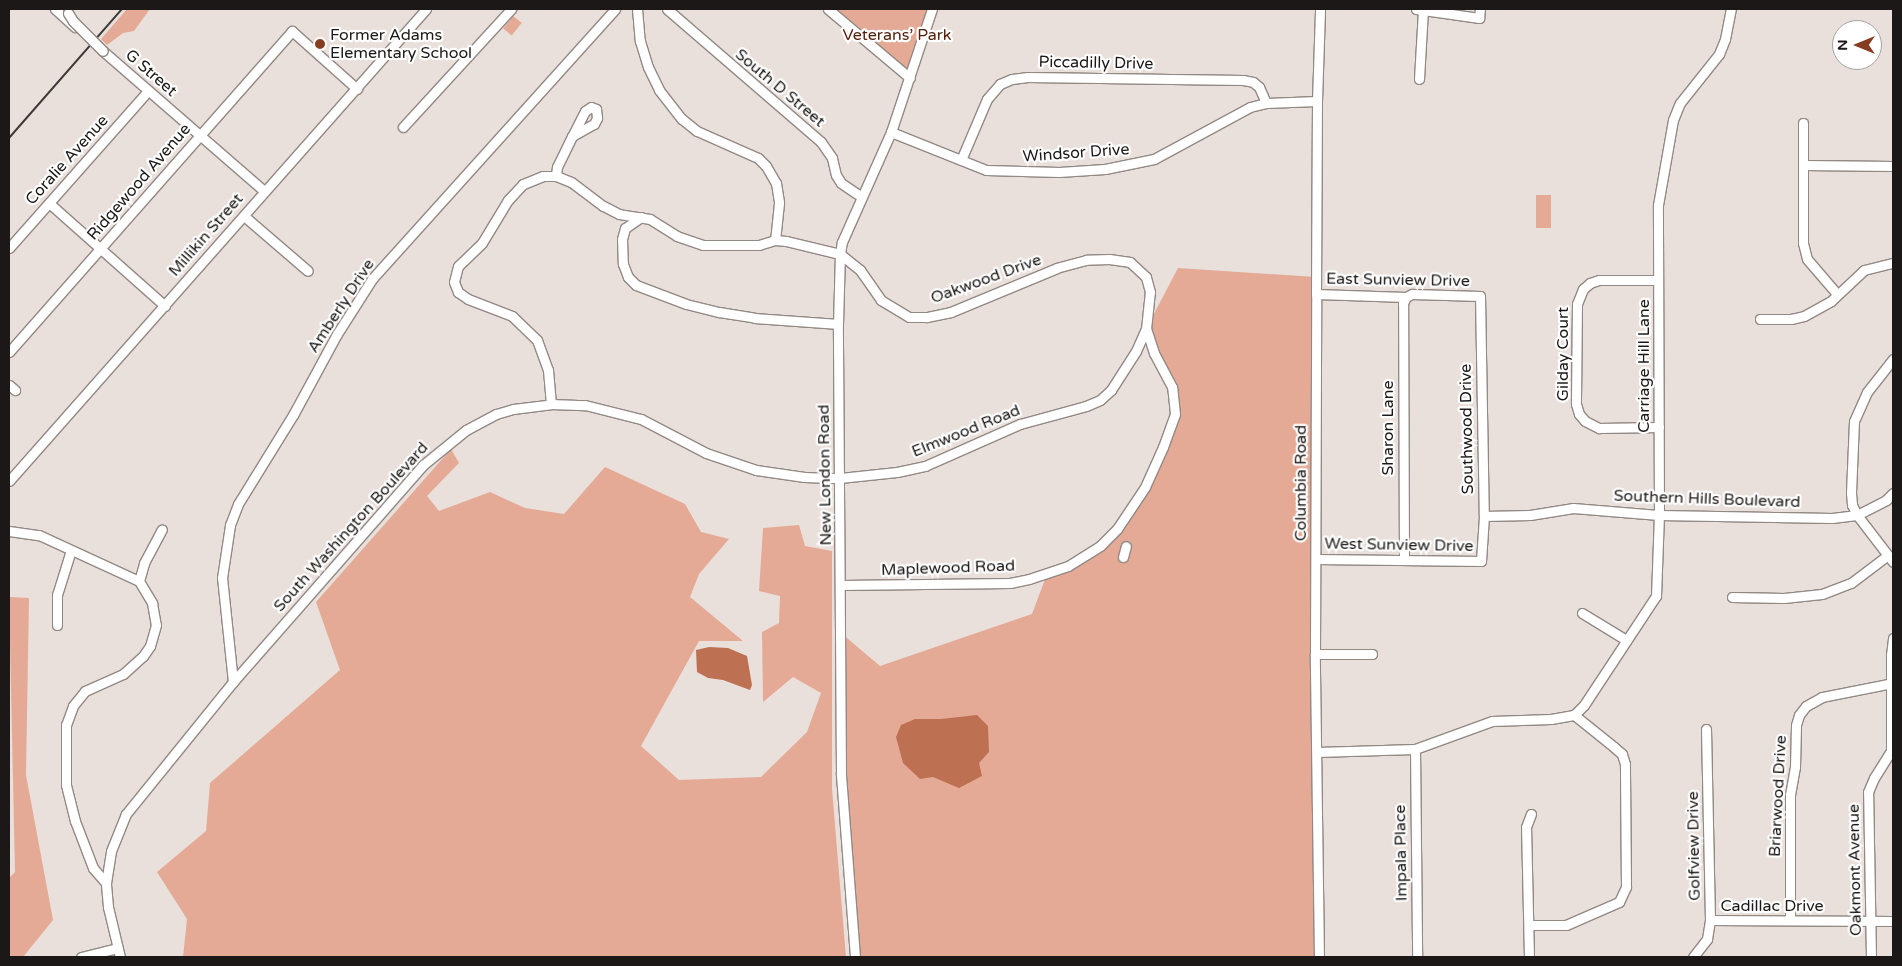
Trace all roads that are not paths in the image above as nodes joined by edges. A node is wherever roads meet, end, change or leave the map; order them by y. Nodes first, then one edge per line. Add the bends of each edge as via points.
1 (55, 9) edge
2 (426, 9) edge
3 (511, 9) edge
4 (615, 9) edge
5 (637, 9) edge
6 (667, 9) edge
7 (828, 9) edge
8 (932, 9) edge
9 (1320, 9) edge
10 (1731, 9) edge
11 (1420, 10) edge
12 (68, 11) edge
13 (1480, 14) edge
14 (82, 33) dead end
15 (910, 78) junction
16 (1419, 79) dead end
17 (357, 89) junction
18 (148, 91) junction
19 (1317, 100) junction
20 (1266, 102) junction
21 (1803, 123) dead end
22 (403, 127) dead end
23 (891, 132) junction
24 (199, 136) junction
25 (572, 136) dead end
26 (962, 160) junction
27 (1804, 165) junction
28 (1893, 166) edge
29 (556, 176) junction
30 (264, 191) junction
31 (862, 197) junction
32 (49, 203) junction
33 (619, 214) junction
34 (244, 216) junction
35 (641, 217) junction
36 (625, 228) junction
37 (775, 240) junction
38 (9, 248) edge
39 (101, 249) junction
40 (840, 254) junction
41 (1893, 263) edge
42 (308, 271) dead end
43 (1658, 280) junction
44 (1316, 294) junction
45 (1838, 294) junction
46 (1480, 296) joint
47 (1406, 297) junction
48 (165, 306) junction
49 (1760, 319) dead end
50 (838, 324) junction
51 (1146, 329) junction
52 (1136, 351) junction
53 (9, 352) edge
54 (1154, 353) junction
55 (1893, 359) edge
56 (551, 404) junction
57 (1659, 427) junction
58 (10, 478) edge
59 (840, 478) junction
60 (1893, 493) edge
61 (1659, 515) junction
62 (1857, 515) junction
63 (1484, 516) junction
64 (162, 529) dead end
65 (9, 532) edge
66 (1126, 546) dead end
67 (71, 550) junction
68 (1124, 557) dead end
69 (1316, 559) junction
70 (1891, 559) edge
71 (1404, 560) junction
72 (1481, 561) joint
73 (139, 581) junction
74 (841, 585) junction
75 (1732, 597) dead end
76 (1582, 613) dead end
77 (57, 625) dead end
78 (1893, 638) edge
79 (1626, 640) junction
80 (1315, 654) junction
81 (1372, 654) dead end
82 (233, 682) junction
83 (1892, 683) edge
84 (1574, 715) junction
85 (1706, 729) dead end
86 (1415, 749) junction
87 (1317, 752) junction
88 (1892, 752) edge
89 (1530, 814) dead end
90 (106, 883) junction
91 (1710, 920) junction
92 (1790, 920) junction
93 (1871, 921) junction
94 (1893, 922) edge
95 (1529, 925) junction
96 (118, 953) edge
97 (81, 957) edge
98 (855, 957) edge
99 (1319, 957) edge
100 (1417, 957) edge
101 (1529, 957) edge
102 (1693, 957) edge
103 (1871, 957) edge

1 - 14 street
2 - 17 street, Millikin Street
3 - 22 street
4 - 82 street, Amberly Drive via 372,279 336,334 293,415 238,504 230,525 222,578
5 - 37 street via 640,42 648,67 659,90 682,118 697,131 758,158 766,166 776,183 779,203
6 - 31 street, South D Street via 821,142 832,158 841,183
7 - 15 street
8 - 15 street, New London Road
9 - 19 street, Columbia Road
10 - 43 street, Carriage Hill Lane via 1719,54 1680,104 1673,120 1658,205
11 - 13 street
11 - 16 street
12 - 18 street, G Street, bridge via 72,21
15 - 23 street, New London Road
17 - 24 street, Ridgewood Avenue via 292,31
17 - 30 street, Millikin Street
18 - 24 street, G Street
18 - 32 street, Coralie Avenue
19 - 20 street, Windsor Drive
19 - 44 street, Columbia Road
20 - 26 street, Windsor Drive via 1250,107 1154,160 1133,165 1003,172 986,170
20 - 26 street, Piccadilly Drive via 1259,87 1243,80 1012,79 1000,84 987,98
21 - 27 street
23 - 26 street, Windsor Drive
23 - 31 street, New London Road
24 - 30 street, G Street
24 - 39 street, Ridgewood Avenue
25 - 29 street via 557,166
27 - 28 street
27 - 45 street via 1803,243 1807,259
29 - 33 street, Oakwood Drive via 571,182
29 - 56 street via 533,179 517,190 482,243 458,266 454,282 458,292 468,299 512,316 537,340 548,370
30 - 34 street, Millikin Street
31 - 40 street, New London Road
32 - 38 street, Coralie Avenue
32 - 39 street
33 - 35 street, Oakwood Drive
33 - 36 street
34 - 42 street
34 - 48 street, Millikin Street
35 - 36 street
35 - 37 street, Oakwood Drive via 688,241 703,245 758,245
36 - 50 street via 623,264 628,277 636,285 686,304 719,312
37 - 40 street, Oakwood Drive
39 - 48 street
39 - 53 street, Ridgewood Avenue
40 - 50 street, New London Road
40 - 51 street, Oakwood Drive via 860,270 881,300 909,317 951,312 1057,268 1086,260 1109,258 1130,262 1146,277 1150,292
41 - 45 street via 1864,270
43 - 57 street, Carriage Hill Lane
43 - 57 street, Gilday Court via 1599,280 1590,282 1583,289 1577,304 1576,404 1585,421 1599,428
44 - 47 street, East Sunview Drive
44 - 69 street, Columbia Road
45 - 49 street via 1804,316
46 - 47 street, East Sunview Drive via 1412,294
46 - 63 street, Southwood Drive
47 - 71 street, Sharon Lane via 1403,303
48 - 58 street, Millikin Street
50 - 59 street, New London Road
51 - 52 street, Oakwood Drive
51 - 54 street, Maplewood Road
52 - 54 street
52 - 59 street, Elmwood Road via 1111,390 1100,400 1020,424 925,466
54 - 74 street, Maplewood Road via 1172,386 1175,414 1145,487 1122,522 1100,546 1068,566 1010,583
55 - 62 street via 1867,392 1854,422 1851,493
56 - 59 street, South Washington Boulevard via 585,405 642,419 706,452 756,470
56 - 82 street, South Washington Boulevard via 530,405 496,414 466,430 435,454
57 - 61 street, Carriage Hill Lane
59 - 74 street, New London Road
60 - 62 street, Southern Hills Boulevard
61 - 62 street, Southern Hills Boulevard via 1832,518
61 - 63 street, Southern Hills Boulevard via 1573,508 1530,516
61 - 79 street, Carriage Hill Lane via 1656,596
62 - 70 street
63 - 72 street, Southwood Drive
64 - 73 street via 144,563
65 - 67 street via 39,536
66 - 68 street
67 - 73 street
67 - 77 street via 58,589
69 - 71 street, West Sunview Drive
69 - 80 street, Columbia Road
70 - 75 street via 1851,583 1822,594 1784,598
71 - 72 street, West Sunview Drive
73 - 90 street via 155,613 156,625 150,646 123,674 85,691 73,706 66,725 66,785 75,822 92,868
74 - 98 street, New London Road via 842,773
76 - 79 street
78 - 83 street, Oakmont Avenue
79 - 84 street, Carriage Hill Lane via 1584,705
80 - 81 street
80 - 87 street, Columbia Road
82 - 90 street, South Washington Boulevard via 126,814 111,851
83 - 88 street, Oakmont Avenue
83 - 92 street, Briarwood Drive via 1822,697 1806,706 1799,716 1790,794
84 - 86 street via 1477,724
84 - 95 street via 1622,754 1625,764 1626,887 1619,902 1566,925
85 - 91 street, Golfview Drive
86 - 87 street
86 - 100 street, Impala Place
87 - 99 street, Columbia Road
88 - 93 street, Oakmont Avenue via 1868,792
89 - 95 street via 1526,826
90 - 96 street, South Washington Boulevard
91 - 92 street, Cadillac Drive
91 - 102 street, Golfview Drive via 1707,938
92 - 93 street, Cadillac Drive
93 - 94 street, Cadillac Drive
93 - 103 street, Oakmont Avenue
95 - 101 street
96 - 97 street

